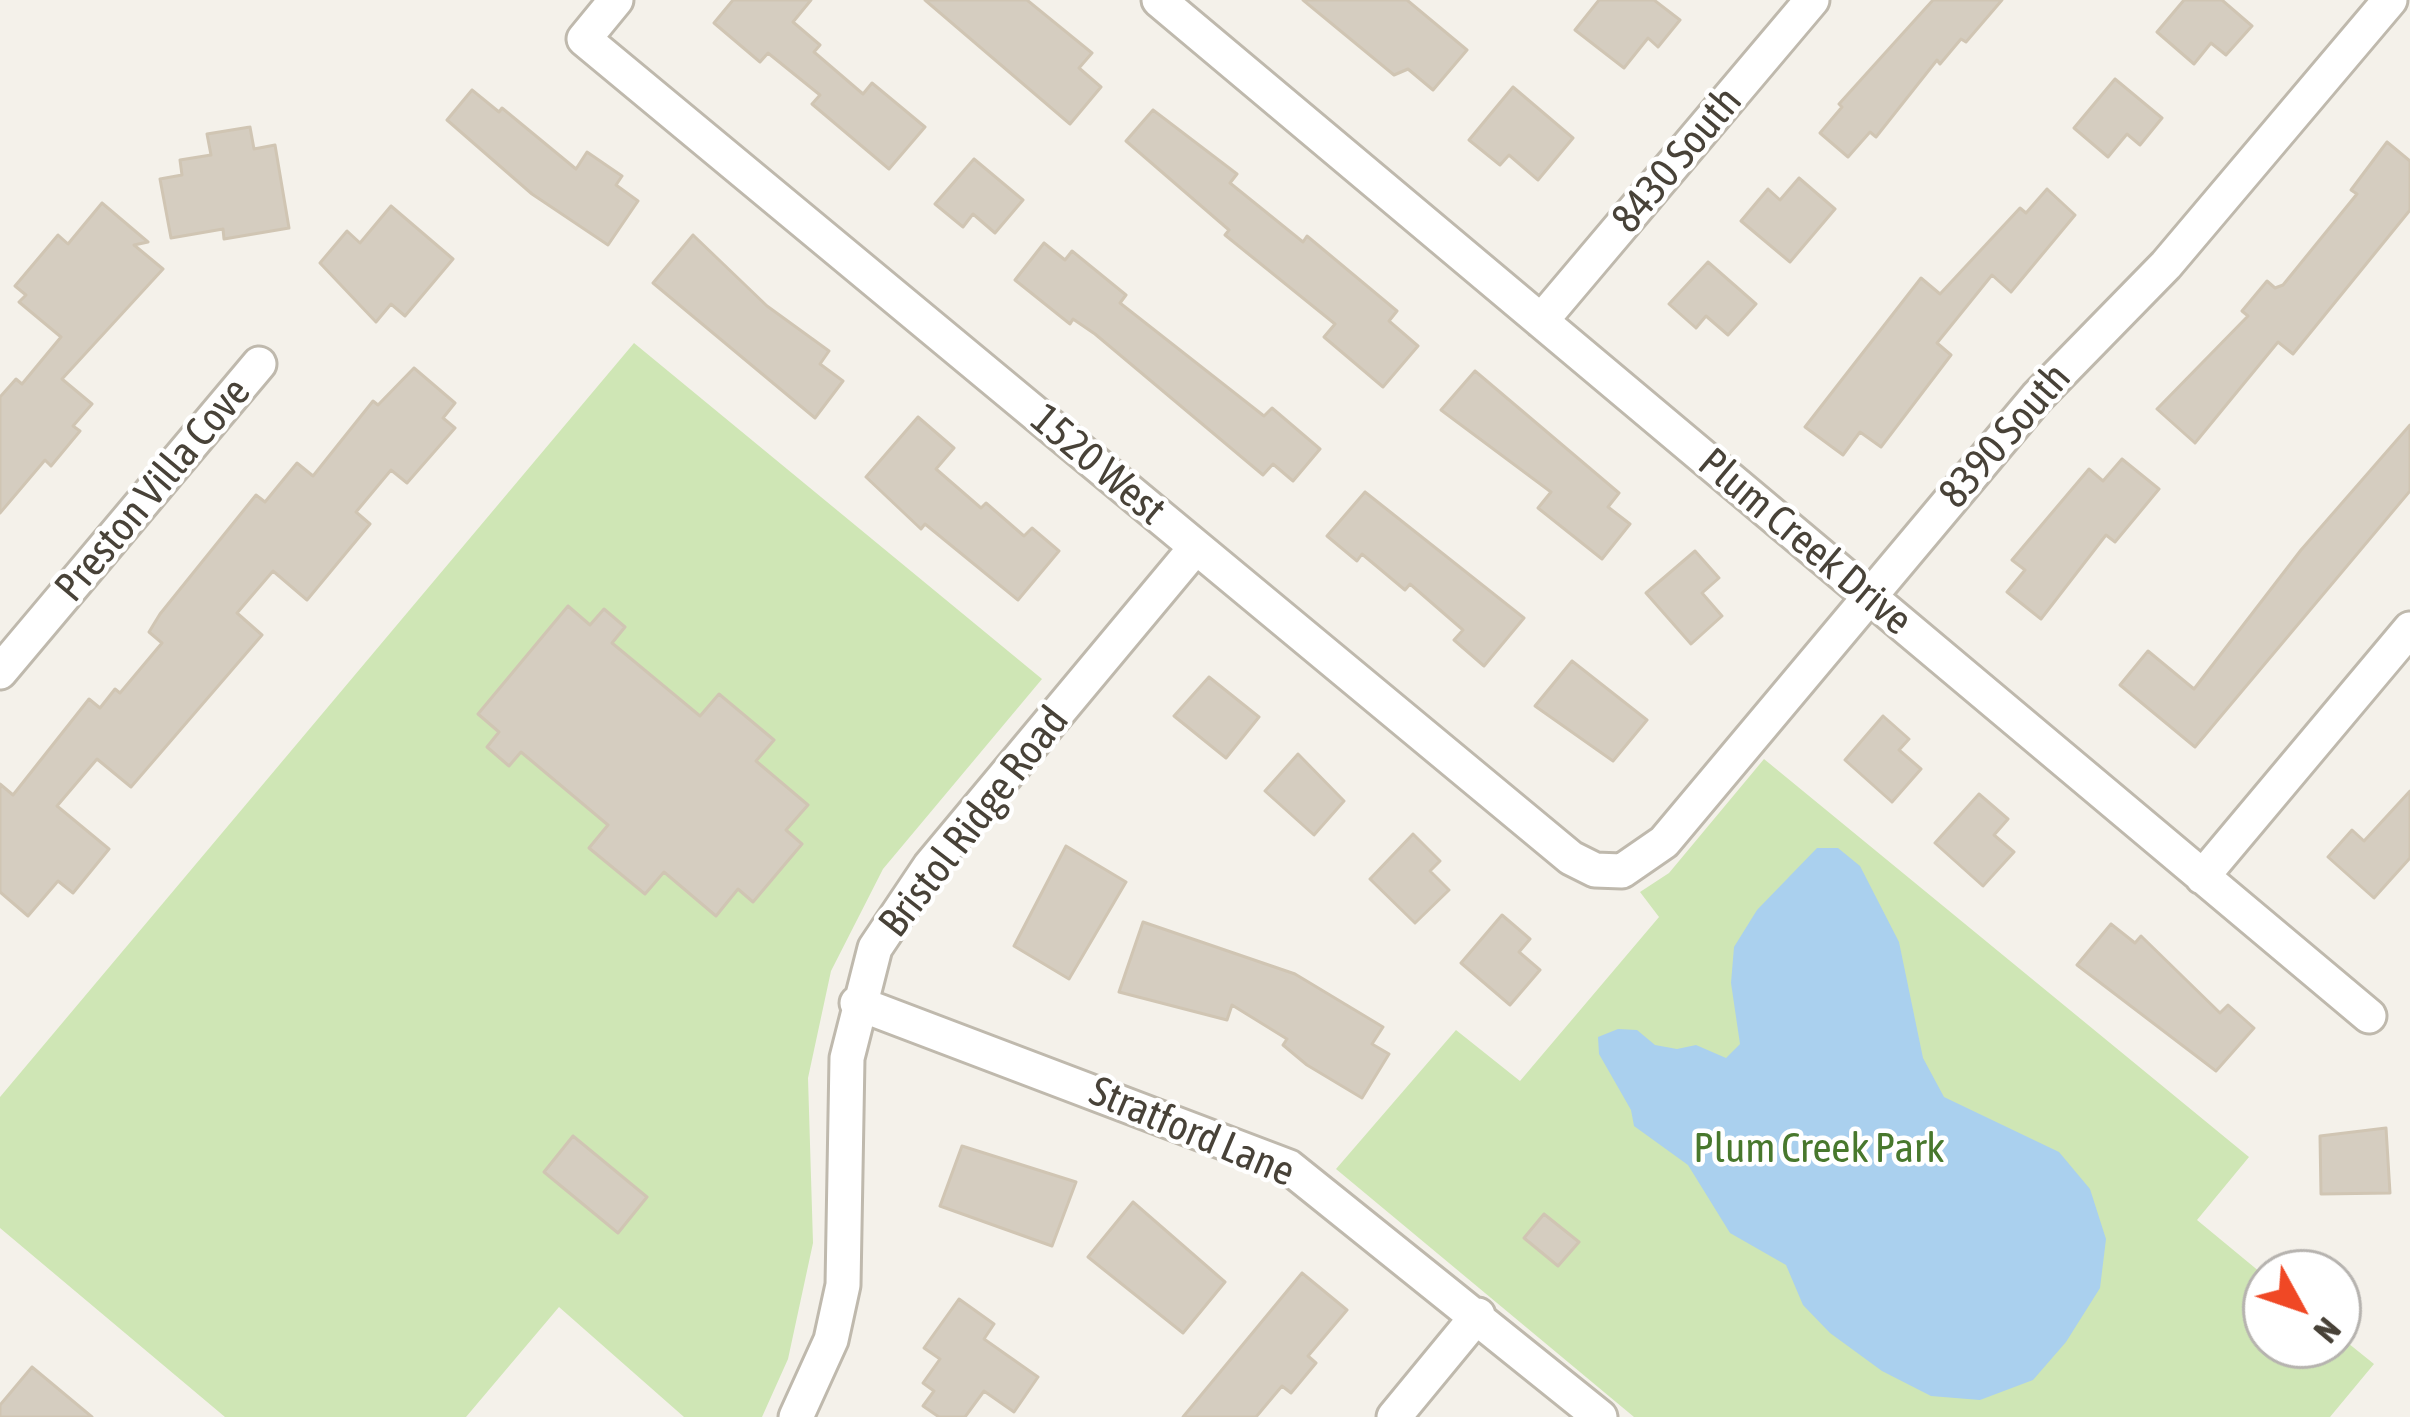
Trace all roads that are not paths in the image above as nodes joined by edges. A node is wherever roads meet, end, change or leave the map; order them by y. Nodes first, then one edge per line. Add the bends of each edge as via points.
1 (616, 0) edge
2 (1160, 0) edge
3 (2390, 0) edge
4 (1802, 4) edge
5 (1541, 320) junction
6 (259, 364) dead end
7 (1196, 547) junction
8 (1870, 595) junction
9 (2410, 629) edge
10 (0, 672) edge
11 (1622, 871) joint
12 (2202, 877) junction
13 (857, 1003) junction
14 (2369, 1016) dead end
15 (1478, 1316) junction
16 (796, 1417) edge
17 (1394, 1417) edge
18 (1600, 1417) edge

1 - 7 street, 1520 West via 584,39
2 - 5 street, Plum Creek Drive
3 - 8 street, 8390 South
4 - 5 street, 8430 South
5 - 8 street, Plum Creek Drive
6 - 10 street, Preston Villa Cove
7 - 11 street, 1520 West via 1571,857 1595,870
7 - 13 street, Bristol Ridge Road via 930,866 875,947
8 - 11 street, 8390 South via 1664,842
8 - 12 street, Plum Creek Drive
9 - 12 street
12 - 14 street, Plum Creek Drive
13 - 15 street, Stratford Lane via 1289,1168
13 - 16 street, Bristol Ridge Road via 843,1129 843,1285 831,1340
15 - 17 street
15 - 18 street, Stratford Lane

